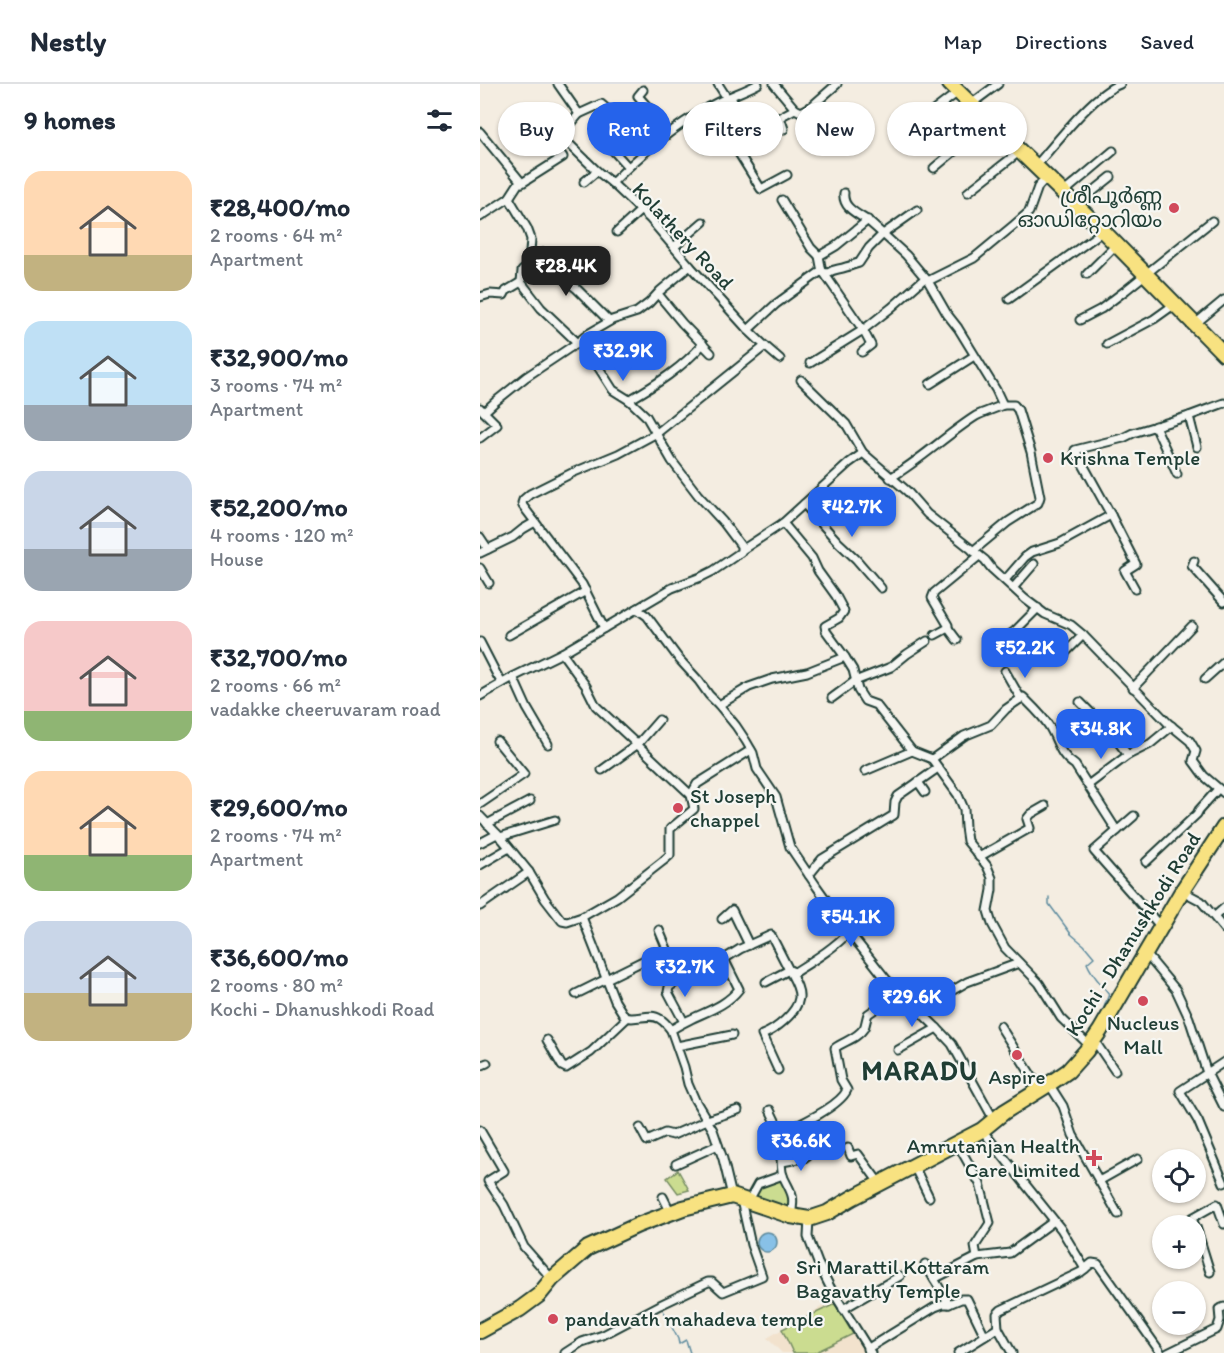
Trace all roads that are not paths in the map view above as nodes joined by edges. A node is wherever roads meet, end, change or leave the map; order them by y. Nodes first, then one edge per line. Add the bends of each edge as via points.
1 (558, 84) edge
2 (718, 84) edge
3 (758, 84) edge
4 (774, 84) edge
5 (837, 84) edge
6 (998, 84) edge
7 (1120, 84) edge
8 (954, 87) edge
9 (643, 90) dead end
10 (729, 97) junction
11 (643, 102) edge
12 (718, 102) edge
13 (732, 102) edge
14 (817, 102) edge
15 (938, 102) edge
16 (969, 102) edge
17 (974, 102) edge
18 (587, 110) edge
19 (795, 110) joint
20 (579, 114) junction
21 (575, 119) edge
22 (784, 129) dead end
23 (480, 132) edge
24 (575, 150) edge
25 (1113, 151) dead end
26 (562, 156) edge
27 (618, 156) edge
28 (639, 156) edge
29 (741, 156) edge
30 (948, 156) edge
31 (1014, 156) edge
32 (1023, 156) edge
33 (628, 167) junction
34 (1035, 167) junction
35 (934, 168) dead end
36 (597, 171) junction
37 (787, 175) dead end
38 (1111, 177) dead end
39 (1046, 178) junction
40 (520, 181) junction
41 (584, 182) dead end
42 (612, 183) junction
43 (968, 192) dead end
44 (844, 193) dead end
45 (1063, 194) junction
46 (509, 198) junction
47 (782, 200) dead end
48 (1076, 206) junction
49 (641, 210) junction
50 (918, 210) dead end
51 (480, 217) edge
52 (868, 220) junction
53 (1212, 221) dead end
54 (704, 222) dead end
55 (1103, 231) junction
56 (617, 232) dead end
57 (883, 234) junction
58 (1116, 245) junction
59 (674, 247) junction
60 (819, 256) junction
61 (529, 265) junction
62 (690, 266) junction
63 (823, 272) junction
64 (1087, 274) dead end
65 (1145, 274) junction
66 (927, 279) junction
67 (521, 282) junction
68 (658, 294) junction
69 (480, 297) edge
70 (1009, 299) dead end
71 (1224, 300) edge
72 (1175, 304) junction
73 (1080, 320) dead end
74 (609, 321) junction
75 (1195, 324) junction
76 (748, 330) junction
77 (863, 330) junction
78 (577, 343) junction
79 (703, 344) junction
80 (1107, 344) dead end
81 (765, 346) junction
82 (862, 352) dead end
83 (711, 353) dead end
84 (1224, 354) edge
85 (974, 356) junction
86 (780, 359) dead end
87 (810, 363) dead end
88 (801, 380) dead end
89 (930, 384) dead end
90 (629, 400) junction
91 (1224, 403) edge
92 (1003, 405) junction
93 (482, 410) edge
94 (1189, 416) junction
95 (1155, 426) junction
96 (657, 433) junction
97 (480, 438) edge
98 (1197, 447) dead end
99 (863, 453) junction
100 (1177, 474) dead end
101 (891, 478) junction
102 (804, 504) junction
103 (1111, 515) junction
104 (535, 522) junction
105 (783, 523) junction
106 (480, 537) edge
107 (488, 549) junction
108 (742, 550) junction
109 (480, 552) edge
110 (976, 553) junction
111 (1194, 561) dead end
112 (1034, 564) dead end
113 (480, 568) edge
114 (1005, 580) junction
115 (489, 582) dead end
116 (1014, 587) junction
117 (881, 588) dead end
118 (1135, 589) dead end
119 (586, 591) junction
120 (1224, 602) edge
121 (1038, 608) junction
122 (638, 609) junction
123 (1192, 626) dead end
124 (604, 628) junction
125 (948, 628) junction
126 (509, 635) dead end
127 (935, 636) dead end
128 (957, 640) dead end
129 (1002, 640) dead end
130 (927, 641) dead end
131 (1078, 641) junction
132 (480, 642) edge
133 (562, 653) junction
134 (845, 657) junction
135 (1060, 657) dead end
136 (1224, 662) edge
137 (1005, 671) dead end
138 (513, 677) junction
139 (1205, 679) dead end
140 (855, 681) junction
141 (502, 683) junction
142 (1133, 687) junction
143 (480, 696) edge
144 (832, 698) dead end
145 (1021, 699) junction
146 (1080, 702) dead end
147 (719, 705) junction
148 (660, 720) dead end
149 (1172, 726) junction
150 (497, 741) dead end
151 (548, 744) dead end
152 (638, 744) junction
153 (751, 750) junction
154 (912, 751) junction
155 (1128, 755) junction
156 (932, 759) junction
157 (938, 768) junction
158 (602, 770) dead end
159 (865, 771) dead end
160 (918, 782) junction
161 (1088, 785) junction
162 (1221, 791) edge
163 (925, 792) dead end
164 (691, 795) junction
165 (530, 801) dead end
166 (480, 804) edge
167 (1045, 806) dead end
168 (480, 816) edge
169 (1134, 816) dead end
170 (555, 820) dead end
171 (487, 824) junction
172 (1224, 827) edge
173 (1117, 831) junction
174 (498, 835) junction
175 (480, 843) edge
176 (509, 848) junction
177 (979, 857) junction
178 (1146, 862) dead end
179 (480, 865) edge
180 (529, 872) junction
181 (809, 875) junction
182 (1182, 891) junction
183 (480, 906) edge
184 (1224, 908) edge
185 (1215, 916) junction
186 (582, 917) junction
187 (722, 919) dead end
188 (1161, 927) junction
189 (1224, 929) edge
190 (659, 930) dead end
191 (849, 932) junction
192 (749, 945) junction
193 (1146, 954) junction
194 (1019, 963) junction
195 (789, 970) junction
196 (688, 974) dead end
197 (607, 978) junction
198 (766, 982) dead end
199 (900, 992) junction
200 (576, 994) dead end
201 (919, 1010) junction
202 (627, 1018) junction
203 (684, 1022) junction
204 (1000, 1026) dead end
205 (937, 1028) junction
206 (671, 1029) junction
207 (732, 1035) dead end
208 (547, 1040) dead end
209 (1092, 1043) junction
210 (678, 1046) junction
211 (898, 1050) dead end
212 (1224, 1062) edge
213 (778, 1070) dead end
214 (1115, 1071) dead end
215 (1207, 1073) junction
216 (1045, 1087) junction
217 (1224, 1107) edge
218 (738, 1110) dead end
219 (770, 1110) dead end
220 (707, 1120) junction
221 (994, 1120) junction
222 (640, 1128) dead end
223 (480, 1130) edge
224 (982, 1130) junction
225 (781, 1133) junction
226 (483, 1143) edge
227 (957, 1143) junction
228 (718, 1145) junction
229 (848, 1148) dead end
230 (808, 1155) dead end
231 (1138, 1159) dead end
232 (782, 1162) junction
233 (676, 1164) dead end
234 (914, 1166) junction
235 (783, 1175) junction
236 (1099, 1181) junction
237 (1224, 1183) edge
238 (880, 1184) junction
239 (663, 1197) dead end
240 (929, 1197) dead end
241 (741, 1199) junction
242 (1221, 1202) edge
243 (670, 1213) junction
244 (1118, 1214) dead end
245 (1197, 1215) edge
246 (791, 1216) junction
247 (809, 1219) junction
248 (1054, 1221) junction
249 (1224, 1224) edge
250 (977, 1257) junction
251 (1206, 1260) edge
252 (925, 1264) dead end
253 (1085, 1269) junction
254 (1210, 1272) dead end
255 (900, 1276) dead end
256 (552, 1279) junction
257 (934, 1279) junction
258 (949, 1304) junction
259 (1224, 1307) edge
260 (843, 1309) junction
261 (1220, 1320) junction
262 (998, 1328) junction
263 (1224, 1329) edge
264 (480, 1331) edge
265 (985, 1336) junction
266 (869, 1351) edge
267 (567, 1352) edge
268 (958, 1353) edge
269 (1012, 1353) edge
270 (1161, 1353) edge
271 (1168, 1353) edge

1 - 20 street
2 - 10 street
3 - 10 street, Kolathery Road
4 - 19 street
5 - 14 street
6 - 17 street
7 - 34 street via 1109,89 1073,122
8 - 15 street
8 - 16 highway
9 - 11 street via 638,96
10 - 12 street, Kolathery Road
10 - 13 street
18 - 20 street
19 - 22 street via 780,117
20 - 21 street
23 - 40 street
24 - 36 street
25 - 45 street
26 - 40 street
27 - 33 street
28 - 33 street, Kolathery Road
29 - 37 street via 761,189
30 - 35 street
31 - 43 street
32 - 34 highway
33 - 42 street, Kolathery Road
34 - 39 highway
36 - 41 street
36 - 42 street
38 - 48 street
39 - 45 highway
39 - 66 street via 1038,187 1029,212 1014,225 974,258
40 - 46 street
42 - 49 street, Kolathery Road
44 - 52 street via 847,206
45 - 48 highway
46 - 51 street
46 - 61 street via 531,239
47 - 60 street
48 - 55 highway
49 - 56 street
49 - 59 street, Kolathery Road
50 - 57 street
52 - 57 street
52 - 60 street
53 - 65 street
54 - 59 street
55 - 58 highway
55 - 70 street
57 - 63 street via 859,263
57 - 66 street
58 - 64 street
58 - 65 highway
59 - 62 street, Kolathery Road
60 - 63 street
61 - 67 street via 522,271
61 - 74 street via 544,253 555,264 558,274
62 - 68 street
62 - 76 street, Kolathery Road
63 - 76 street via 776,304
63 - 77 street
65 - 72 highway
65 - 73 street via 1101,309
66 - 77 street
66 - 85 street
67 - 69 street via 504,295
67 - 78 street via 541,309
68 - 74 street via 637,312
68 - 79 street
71 - 75 street
72 - 75 highway
72 - 80 street
74 - 78 street
75 - 84 highway
76 - 81 street, Kolathery Road
77 - 82 street via 871,345
77 - 87 street
78 - 90 street via 610,387
78 - 93 street
79 - 83 street
79 - 90 street via 670,375
81 - 86 street, Kolathery Road
81 - 96 street
85 - 89 street
85 - 92 street
88 - 99 street via 846,423
90 - 96 street
91 - 94 street
92 - 101 street via 977,415
92 - 110 street via 1014,405 1018,410 1040,497 1038,503 1008,522
93 - 97 street via 497,425
94 - 95 street
94 - 98 street
95 - 100 street
95 - 103 street via 1076,450
96 - 104 street via 530,494 522,503
96 - 108 street via 672,461
99 - 101 street
99 - 102 street
101 - 110 street via 927,514
102 - 105 street
102 - 117 street
103 - 114 street via 1060,543 1032,552
103 - 118 street via 1136,564 1125,571
104 - 107 street
104 - 119 street
105 - 108 street
105 - 134 street via 812,558 844,611 825,626
106 - 107 street
107 - 109 street
108 - 122 street via 713,571 672,588
110 - 114 street
110 - 125 street via 932,598
111 - 120 street via 1192,566
112 - 116 street
113 - 115 street
114 - 116 street
116 - 121 street
119 - 124 street
119 - 126 street
121 - 129 street
121 - 131 street via 1071,625
122 - 124 street
122 - 147 street
123 - 142 street
124 - 133 street
125 - 127 street
125 - 128 street
130 - 140 street via 891,667
131 - 135 street
131 - 142 street
132 - 141 street
133 - 138 street
133 - 152 street via 596,706
134 - 140 street
134 - 147 street via 749,687
136 - 139 street
137 - 145 street
138 - 141 street
138 - 151 street
140 - 144 street
140 - 154 street via 865,700 876,705
141 - 143 street
142 - 149 street
145 - 156 street via 991,725 964,736
145 - 161 street via 1049,726 1065,759 1075,765
146 - 155 street
147 - 153 street
148 - 152 street
149 - 155 street
149 - 162 street via 1190,741 1196,751 1193,761
150 - 166 street via 524,774
152 - 158 street
152 - 164 street
153 - 164 street via 698,784
153 - 181 street via 776,797 790,847
154 - 156 street
154 - 159 street
155 - 161 street
156 - 157 street
157 - 160 street
157 - 177 street via 957,792 964,809 965,834
160 - 163 street
160 - 181 street via 898,796 894,815 822,859
161 - 173 street
162 - 178 street
164 - 186 street via 694,809 670,829 670,855 617,897
165 - 171 street
167 - 177 street via 1027,819 1030,828
168 - 171 street
169 - 173 street
170 - 174 street
171 - 174 street
172 - 182 highway, Kochi - Dhanushkodi Road
173 - 188 street via 1094,851
174 - 175 street
174 - 176 street
176 - 179 street
176 - 180 street
177 - 194 street via 992,878 988,911 992,924
180 - 183 street
180 - 186 street via 562,921
181 - 191 street
182 - 185 street via 1201,901
182 - 188 highway, Kochi - Dhanushkodi Road
184 - 185 street
185 - 189 street
186 - 197 street
187 - 192 street via 732,910
188 - 193 highway, Kochi - Dhanushkodi Road
190 - 197 street via 667,948
191 - 195 street via 795,972
191 - 199 street
192 - 195 street via 771,935
192 - 203 street via 724,959 739,989 733,997
193 - 209 highway, Kochi - Dhanushkodi Road
193 - 215 street via 1176,990
194 - 201 street via 967,982
194 - 209 street via 1039,983 1061,1018
195 - 198 street
195 - 213 street via 798,989 796,1005 773,1030 762,1035
196 - 203 street via 669,987 668,992
197 - 200 street
197 - 202 street via 615,1001
199 - 201 street
199 - 225 street via 868,1014 858,1034 835,1048 845,1095 811,1119
201 - 205 street
202 - 206 street via 657,1017
202 - 208 street via 591,1052 566,1068
203 - 206 street
204 - 216 street
205 - 211 street
205 - 221 street via 952,1044
206 - 210 street
207 - 210 street
209 - 214 street
209 - 216 highway, Kochi - Dhanushkodi Road via 1068,1071
210 - 220 street via 688,1084
212 - 215 street
215 - 217 street
215 - 237 street via 1180,1091 1198,1121
216 - 221 highway, Kochi - Dhanushkodi Road
216 - 236 street via 1063,1106 1072,1135
218 - 220 street
219 - 225 street
220 - 222 street via 647,1141
220 - 228 street
221 - 224 highway, Kochi - Dhanushkodi Road
223 - 226 street
224 - 227 highway, Kochi - Dhanushkodi Road
224 - 248 street
225 - 232 street
226 - 256 street via 504,1171 488,1181 524,1247
227 - 234 highway, Kochi - Dhanushkodi Road
227 - 250 street via 980,1184 990,1223 975,1246
228 - 233 street
228 - 241 street
229 - 238 street via 851,1156 858,1154
230 - 232 street
231 - 236 street
232 - 235 street
234 - 238 highway, Kochi - Dhanushkodi Road
234 - 240 street
235 - 241 street via 758,1184
235 - 246 street via 794,1202
236 - 244 street
238 - 247 highway, Kochi - Dhanushkodi Road
239 - 243 street
241 - 243 highway
241 - 246 highway
241 - 267 street via 762,1276 723,1292 708,1282
242 - 245 street
242 - 249 street
243 - 256 highway via 588,1248
246 - 247 highway
247 - 260 street via 808,1237
248 - 250 street via 1010,1253
248 - 253 street
250 - 257 street
251 - 254 street
252 - 257 street
253 - 262 street via 1001,1310 997,1314
253 - 270 street via 1092,1263 1098,1264
255 - 260 street
256 - 264 highway via 539,1295
257 - 258 street
258 - 265 street via 967,1299
258 - 266 street via 935,1307
259 - 261 street via 1219,1309
260 - 266 street
261 - 263 street
261 - 271 street via 1217,1329
262 - 265 street
262 - 269 street
265 - 268 street

